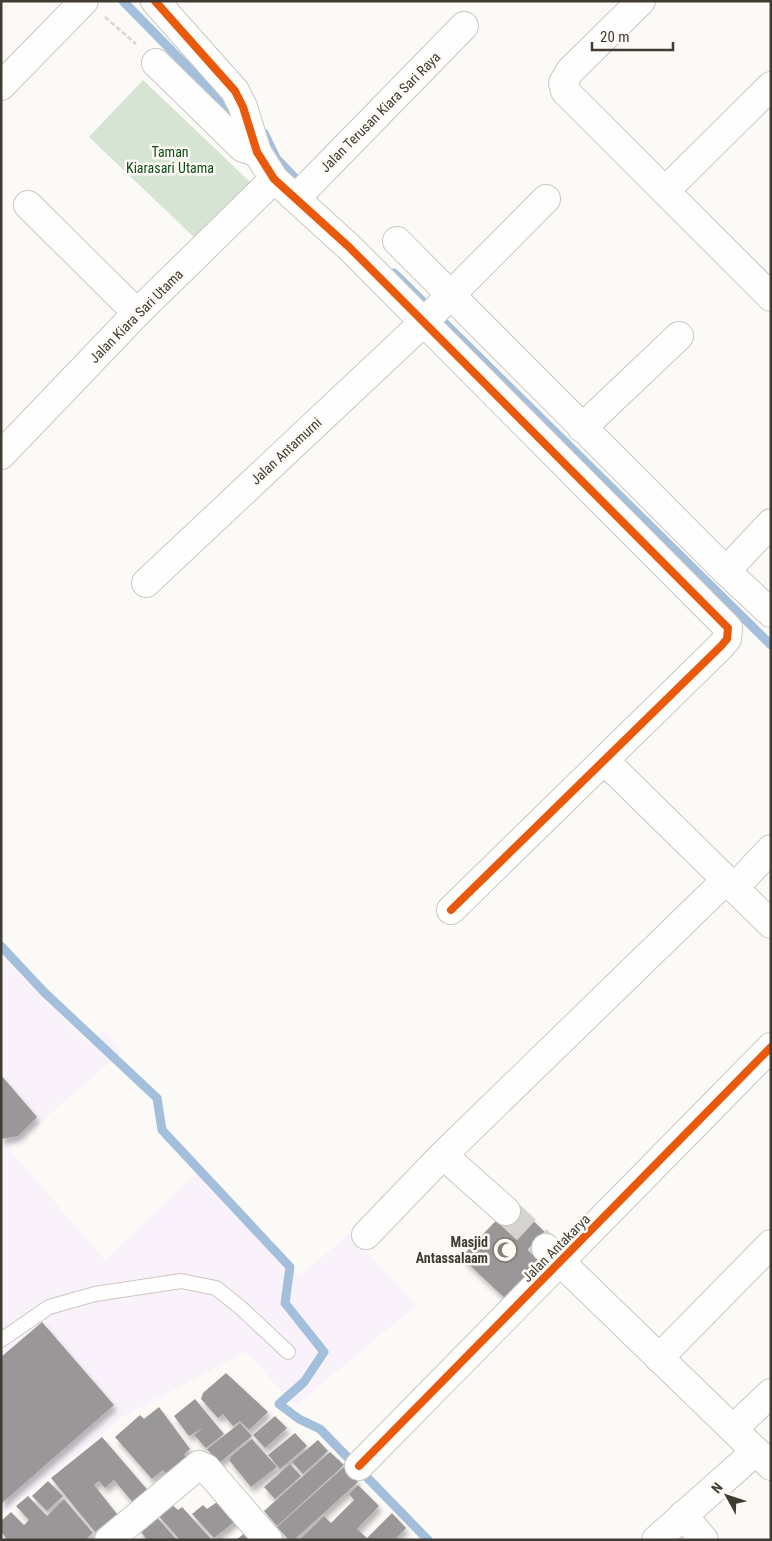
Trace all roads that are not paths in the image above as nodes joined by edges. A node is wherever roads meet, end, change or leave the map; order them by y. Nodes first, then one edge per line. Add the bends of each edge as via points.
1 (641, 1) edge
2 (167, 5) edge
3 (93, 7) edge
4 (464, 26) dead end
5 (156, 63) road end
6 (1, 86) edge
7 (771, 86) edge
8 (254, 142) junction
9 (274, 179) junction
10 (665, 191) junction
11 (296, 198) junction
12 (546, 199) dead end
13 (28, 205) dead end
14 (397, 241) dead end
15 (769, 291) edge
16 (433, 312) junction
17 (138, 313) junction
18 (679, 336) dead end
19 (582, 428) junction
20 (1, 455) edge
21 (771, 523) edge
22 (726, 571) junction
23 (146, 583) dead end
24 (771, 613) edge
25 (605, 761) junction
26 (771, 849) edge
27 (730, 884) junction
28 (451, 910) dead end
29 (771, 924) edge
30 (771, 1047) edge
31 (443, 1154) junction
32 (506, 1211) tunnel mouth
33 (366, 1235) dead end
34 (771, 1244) edge
35 (553, 1255) junction
36 (1, 1340) edge
37 (288, 1352) dead end
38 (659, 1358) junction
39 (771, 1393) edge
40 (733, 1429) junction
41 (763, 1458) edge
42 (359, 1466) dead end
43 (683, 1516) junction
44 (109, 1540) edge
45 (268, 1540) edge
46 (656, 1540) edge
47 (704, 1540) edge

1 - 10 street via 570,71 563,83 565,91
2 - 8 street via 235,92
3 - 6 street
4 - 11 street, Jalan Terusan Kiara Sari Raya
5 - 8 street via 243,148
7 - 10 street
8 - 9 street
9 - 11 street
9 - 17 street, Jalan Kiara Sari Utama
10 - 15 street
11 - 16 street
12 - 16 street, Jalan Antamurni
13 - 17 street
14 - 16 street
16 - 19 street
16 - 23 street, Jalan Antamurni
16 - 25 street via 728,628 727,639 721,646
17 - 20 street, Jalan Kiara Sari Utama
18 - 19 street
19 - 22 street
21 - 22 street
22 - 24 street
25 - 27 street
25 - 28 street
26 - 27 street
27 - 29 street
27 - 31 street
30 - 35 street, Jalan Antakarya
31 - 32 street
31 - 33 street
34 - 38 street
35 - 38 street
35 - 42 street, Jalan Antakarya
36 - 37 lane via 49,1307 94,1294 181,1281 216,1288
38 - 40 street
39 - 40 street
40 - 41 street
41 - 43 street
43 - 46 street
43 - 47 street
44 - 45 street via 199,1465 206,1468

